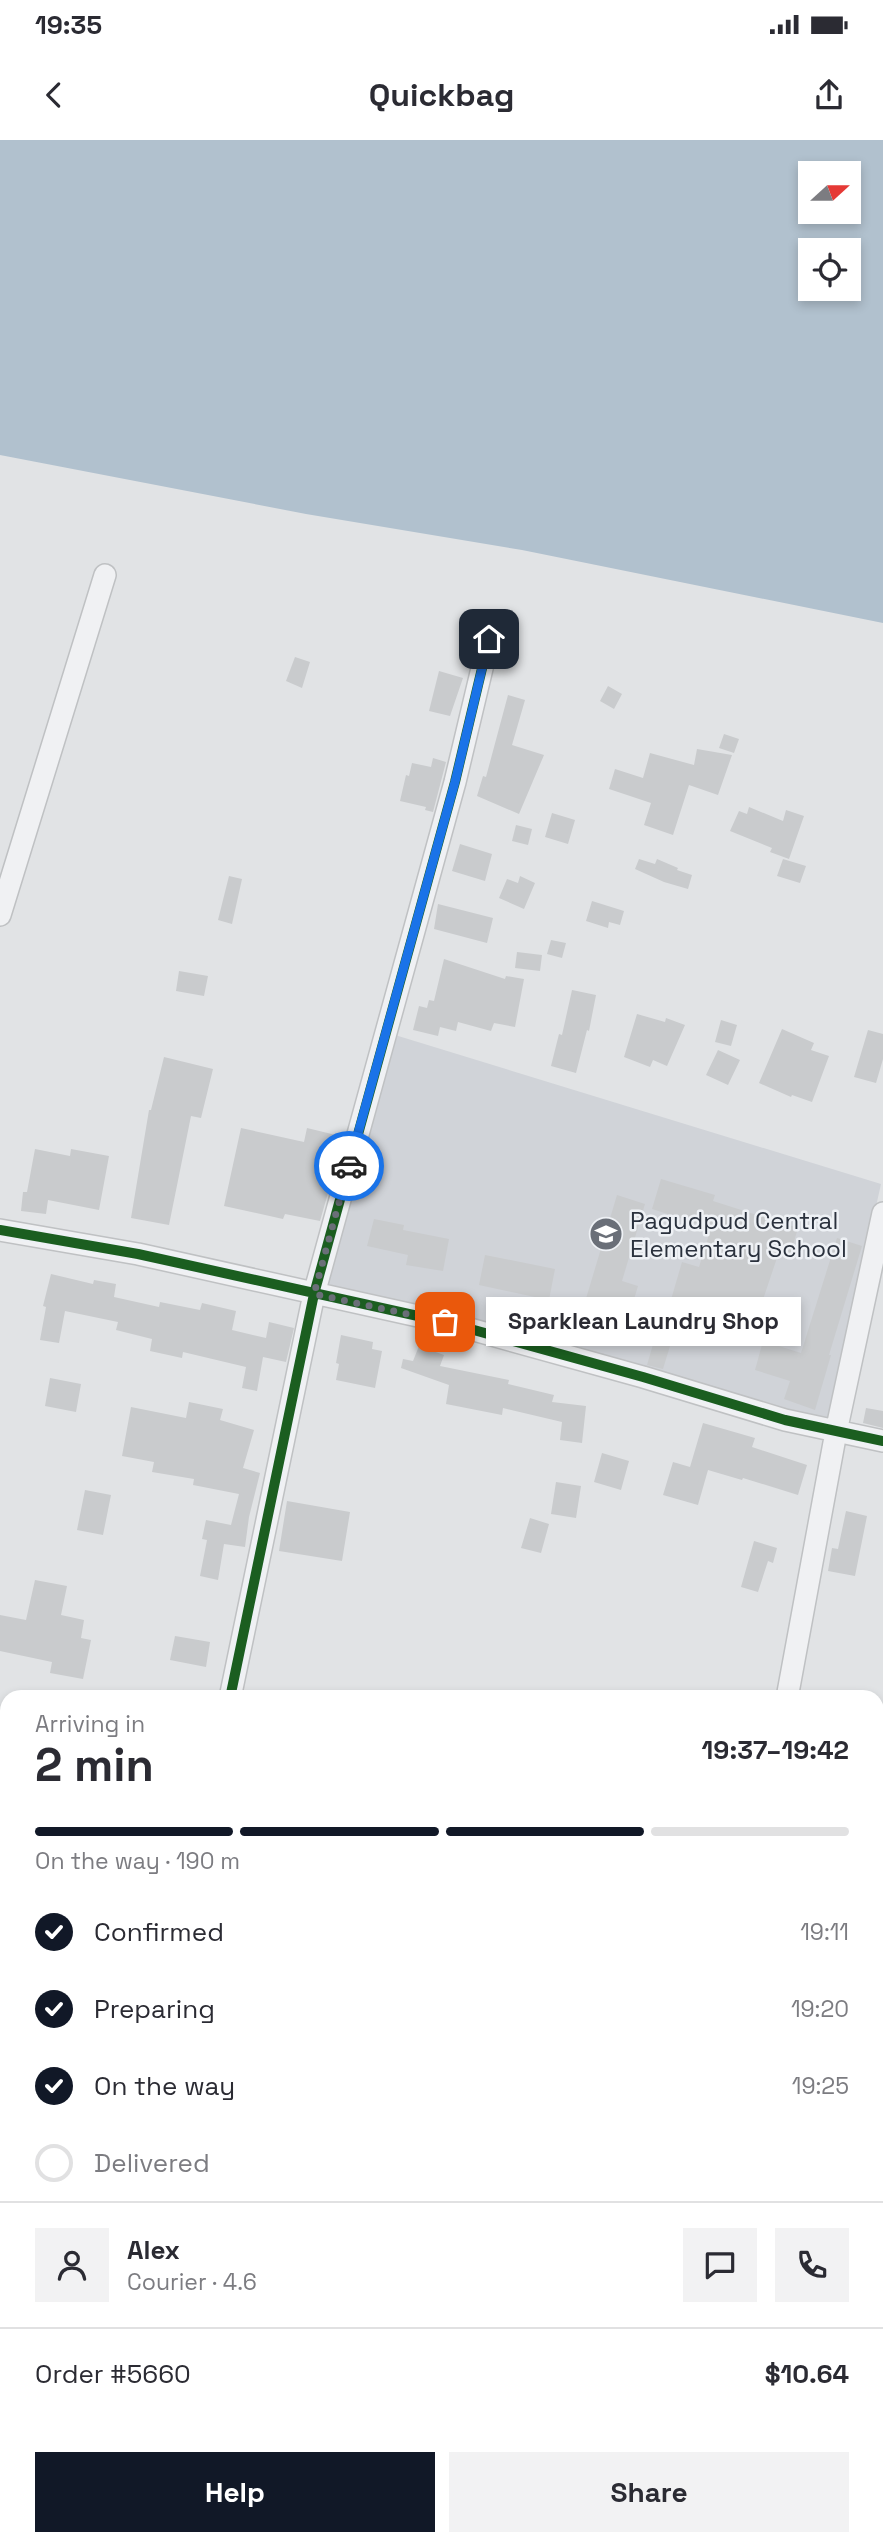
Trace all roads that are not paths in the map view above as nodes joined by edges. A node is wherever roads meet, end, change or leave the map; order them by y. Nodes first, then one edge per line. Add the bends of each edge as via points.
1 (105, 575) dead end
2 (489, 639) dead end
3 (0, 915) edge
4 (883, 1213) edge
5 (0, 1230) edge
6 (314, 1294) junction
7 (836, 1432) junction
8 (883, 1441) edge
9 (232, 1690) edge
10 (788, 1690) edge

1 - 3 street
2 - 6 street via 455,782
4 - 7 street
5 - 6 street via 138,1254
6 - 7 street via 445,1322
6 - 9 street
7 - 8 street
7 - 10 street

